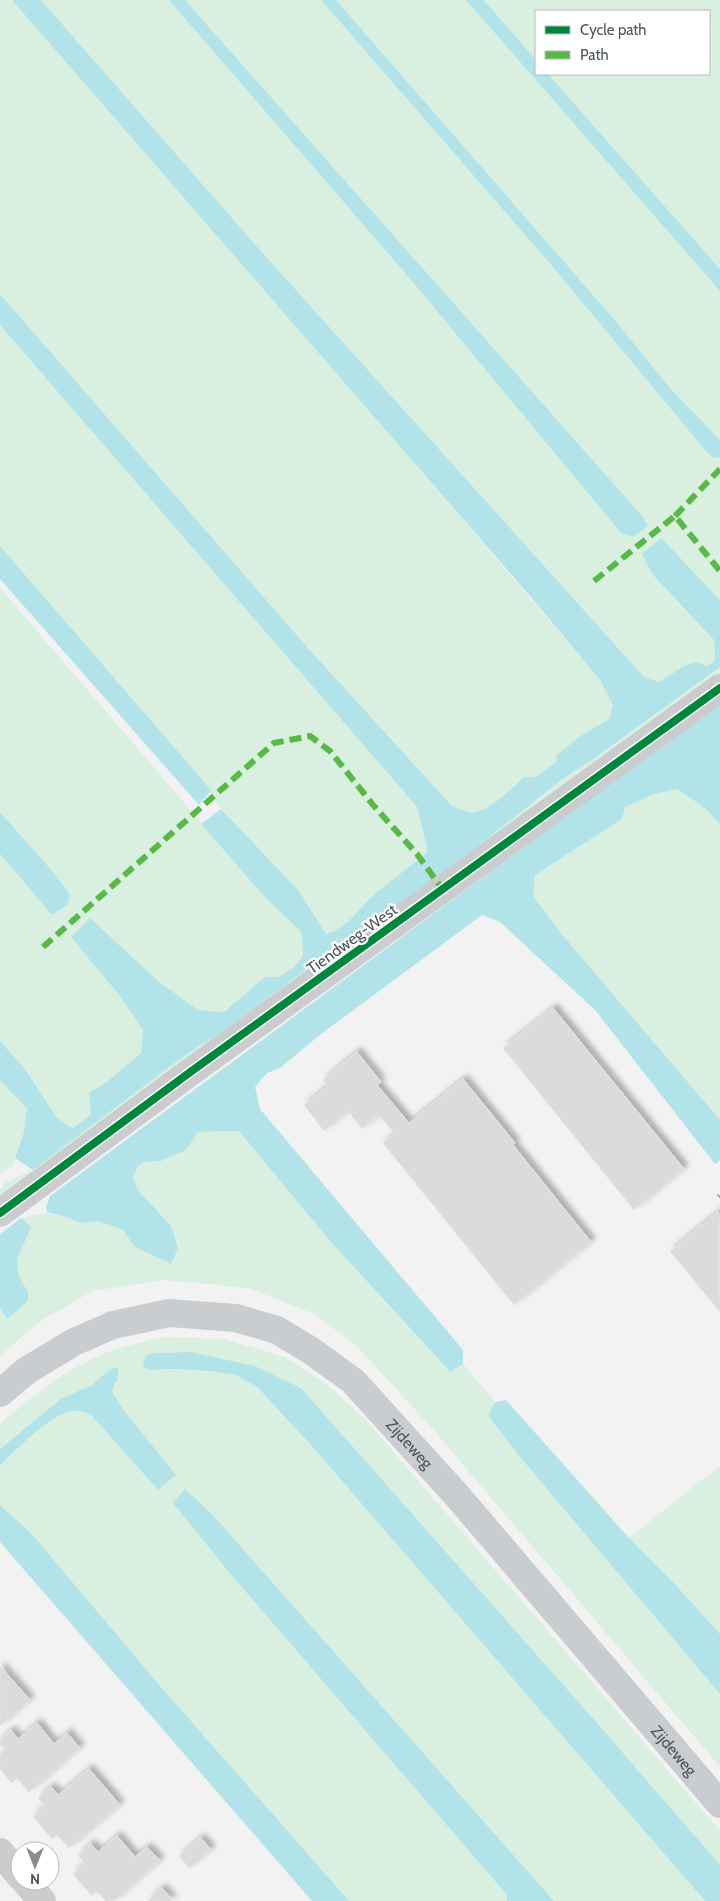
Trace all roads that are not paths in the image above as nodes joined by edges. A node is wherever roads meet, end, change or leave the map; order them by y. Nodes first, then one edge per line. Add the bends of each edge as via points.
1 (720, 688) edge
2 (0, 1213) edge
3 (0, 1393) edge
4 (720, 1804) edge
5 (0, 1852) edge
6 (10, 1864) edge
7 (34, 1891) edge
8 (42, 1901) edge

1 - 2 street, Tiendweg-West
3 - 4 main road, Zijdeweg via 26,1371 74,1342 113,1325 169,1313 236,1318 277,1330 353,1380 460,1499
5 - 6 street
7 - 8 street

